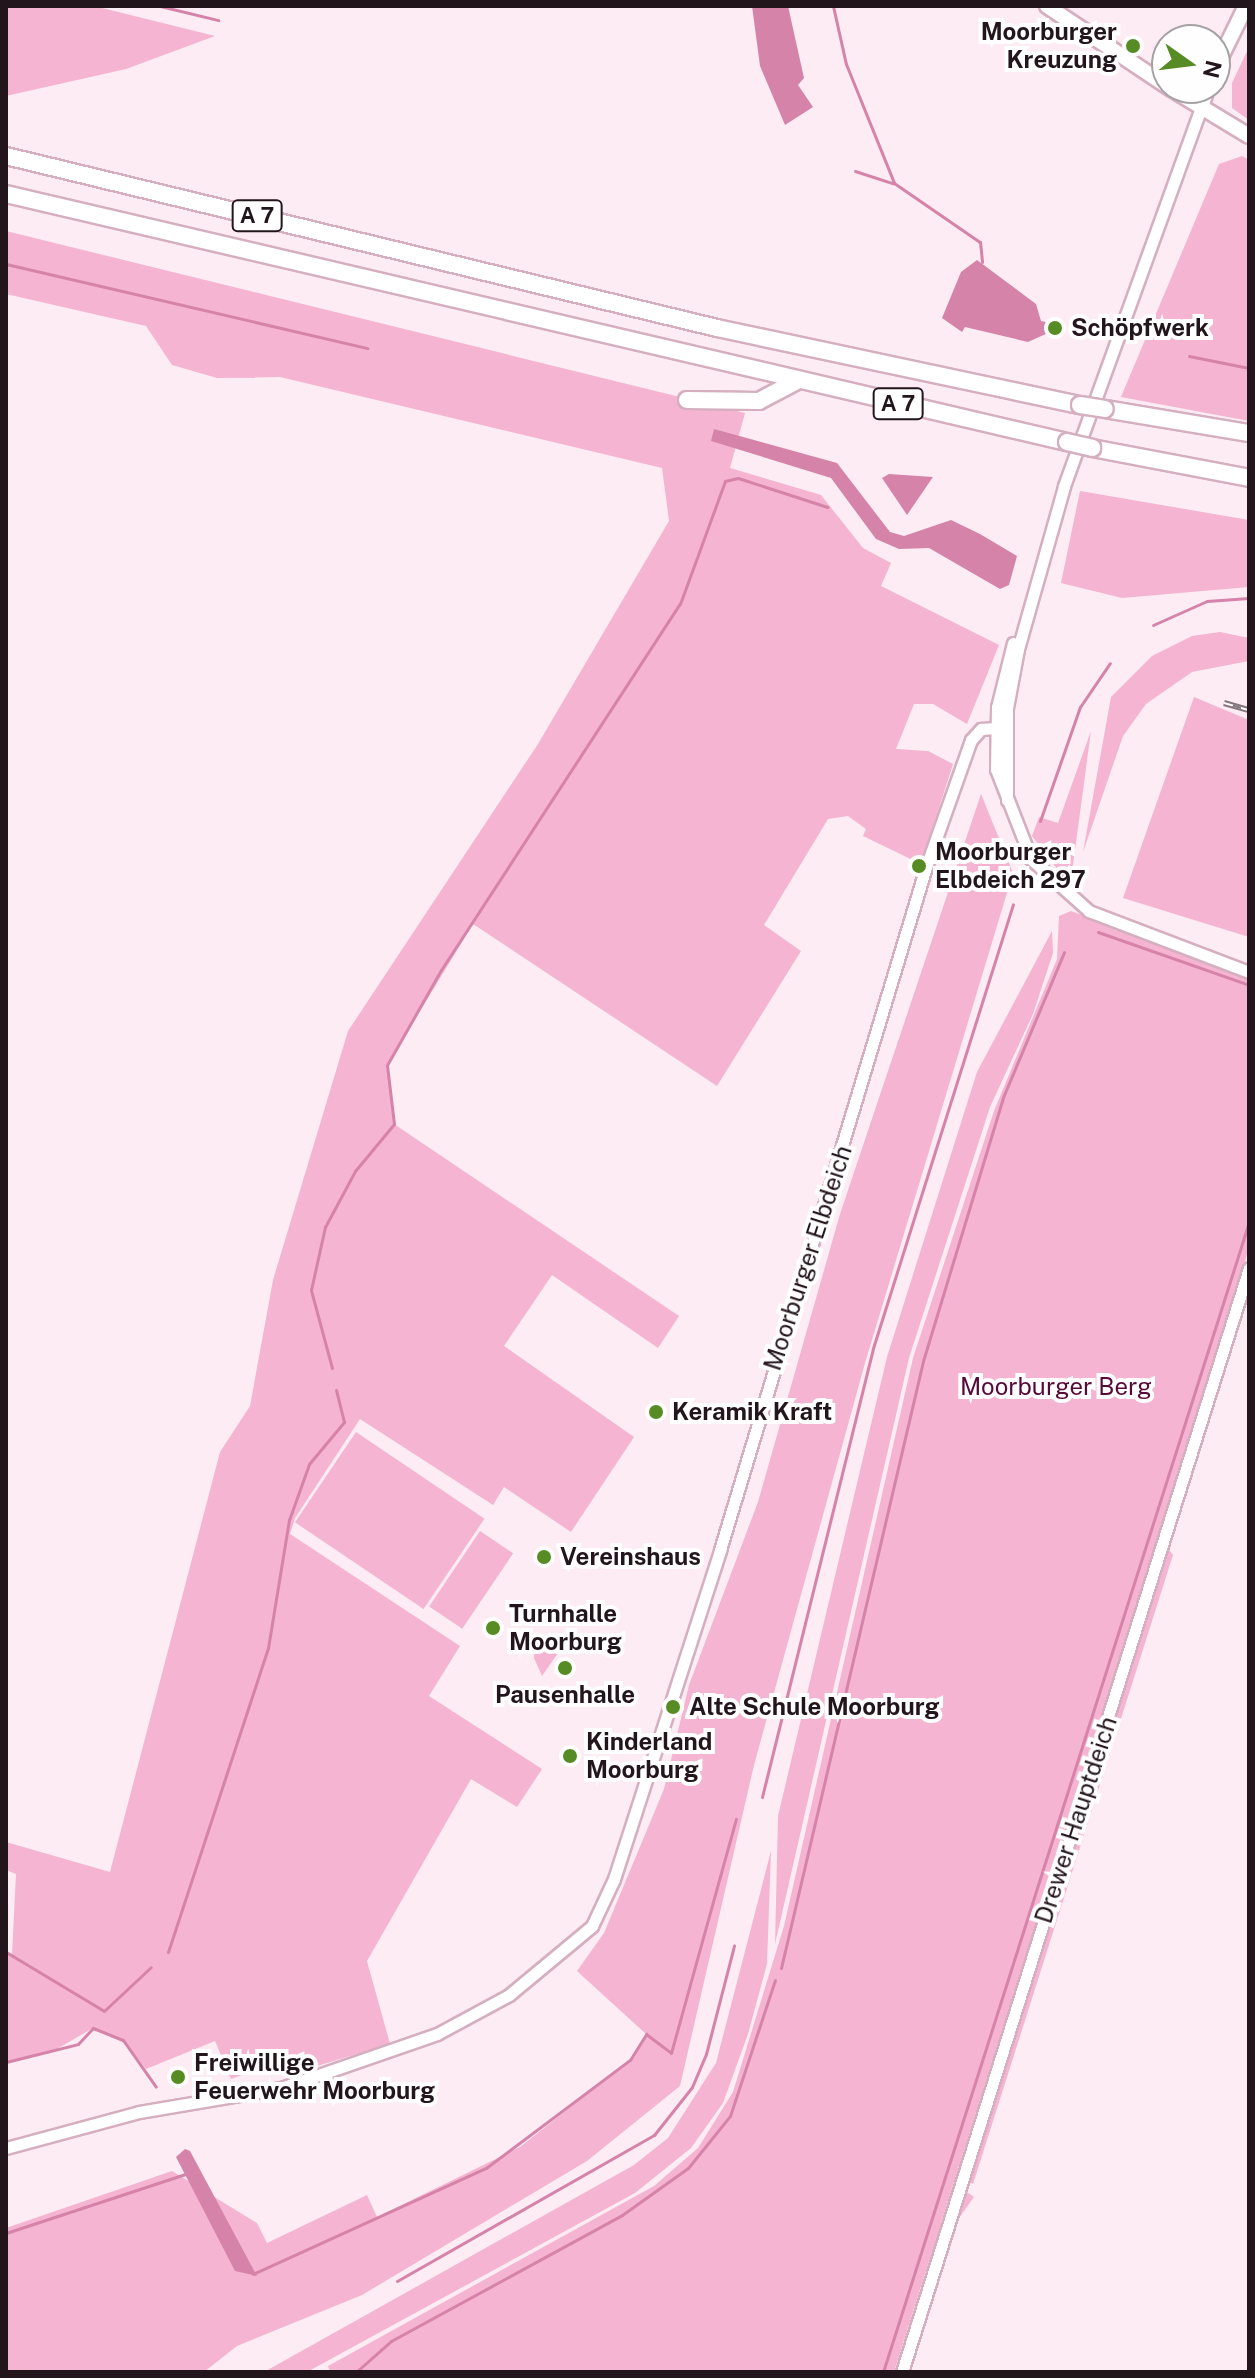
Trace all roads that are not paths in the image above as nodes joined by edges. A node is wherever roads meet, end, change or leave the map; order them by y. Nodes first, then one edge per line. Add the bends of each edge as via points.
1 (1047, 6) edge
2 (1246, 6) edge
3 (1231, 36) edge
4 (1151, 76) edge
5 (1195, 104) edge
6 (1202, 104) edge
7 (1201, 108) junction
8 (1249, 136) edge
9 (6, 156) edge
10 (6, 194) edge
11 (797, 381) junction
12 (687, 400) dead end
13 (1249, 433) edge
14 (1249, 478) edge
15 (1028, 617) junction
16 (1007, 714) junction
17 (996, 728) junction
18 (1007, 800) junction
19 (1249, 972) edge
20 (1249, 1268) edge
21 (6, 2148) edge
22 (902, 2372) edge

1 - 4 main road
2 - 3 main road
5 - 7 main road
6 - 7 main road, Moorburger Elbdeich
7 - 8 main road
7 - 15 street, Moorburger Elbdeich via 1064,486
9 - 13 highway, A 7, bridge via 717,328 1080,405
10 - 11 highway, A 7
11 - 12 highway via 759,401
11 - 14 highway, A 7, bridge
15 - 16 street, Moorburger Elbdeich
15 - 17 street, Moorburger Elbdeich via 1009,655
16 - 17 street, Moorburger Elbdeich
16 - 18 street
17 - 18 street
17 - 21 street, Moorburger Elbdeich via 971,740 926,867 720,1550 614,1879 592,1926 509,1995 437,2034 266,2092 139,2112
18 - 19 street via 1023,847 1066,897
20 - 22 street, Drewer Hauptdeich

